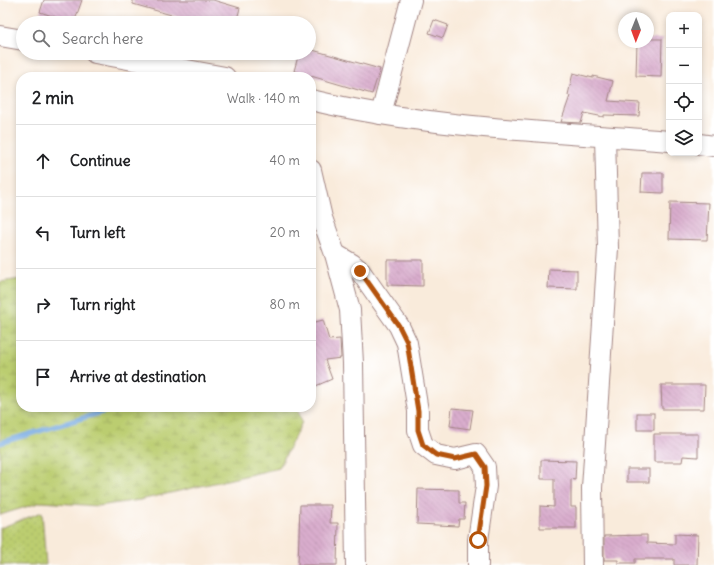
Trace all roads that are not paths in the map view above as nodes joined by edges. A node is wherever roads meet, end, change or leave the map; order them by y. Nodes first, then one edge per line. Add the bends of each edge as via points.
1 (411, 0) edge
2 (0, 36) edge
3 (16, 39) edge
4 (133, 60) edge
5 (198, 72) edge
6 (316, 101) edge
7 (381, 114) junction
8 (605, 137) junction
9 (666, 141) edge
10 (702, 144) edge
11 (714, 146) edge
12 (316, 192) edge
13 (335, 254) junction
14 (356, 565) edge
15 (478, 565) edge
16 (593, 565) edge

1 - 7 street
2 - 3 street
4 - 5 street
6 - 7 street
7 - 8 street via 476,126
8 - 9 street
8 - 16 street via 608,248 592,488
10 - 11 street
12 - 13 street
13 - 14 street via 350,310
13 - 15 street via 360,271 399,326 407,342 418,411 418,430 423,445 436,455 455,459 476,454 485,467 486,486 478,540

